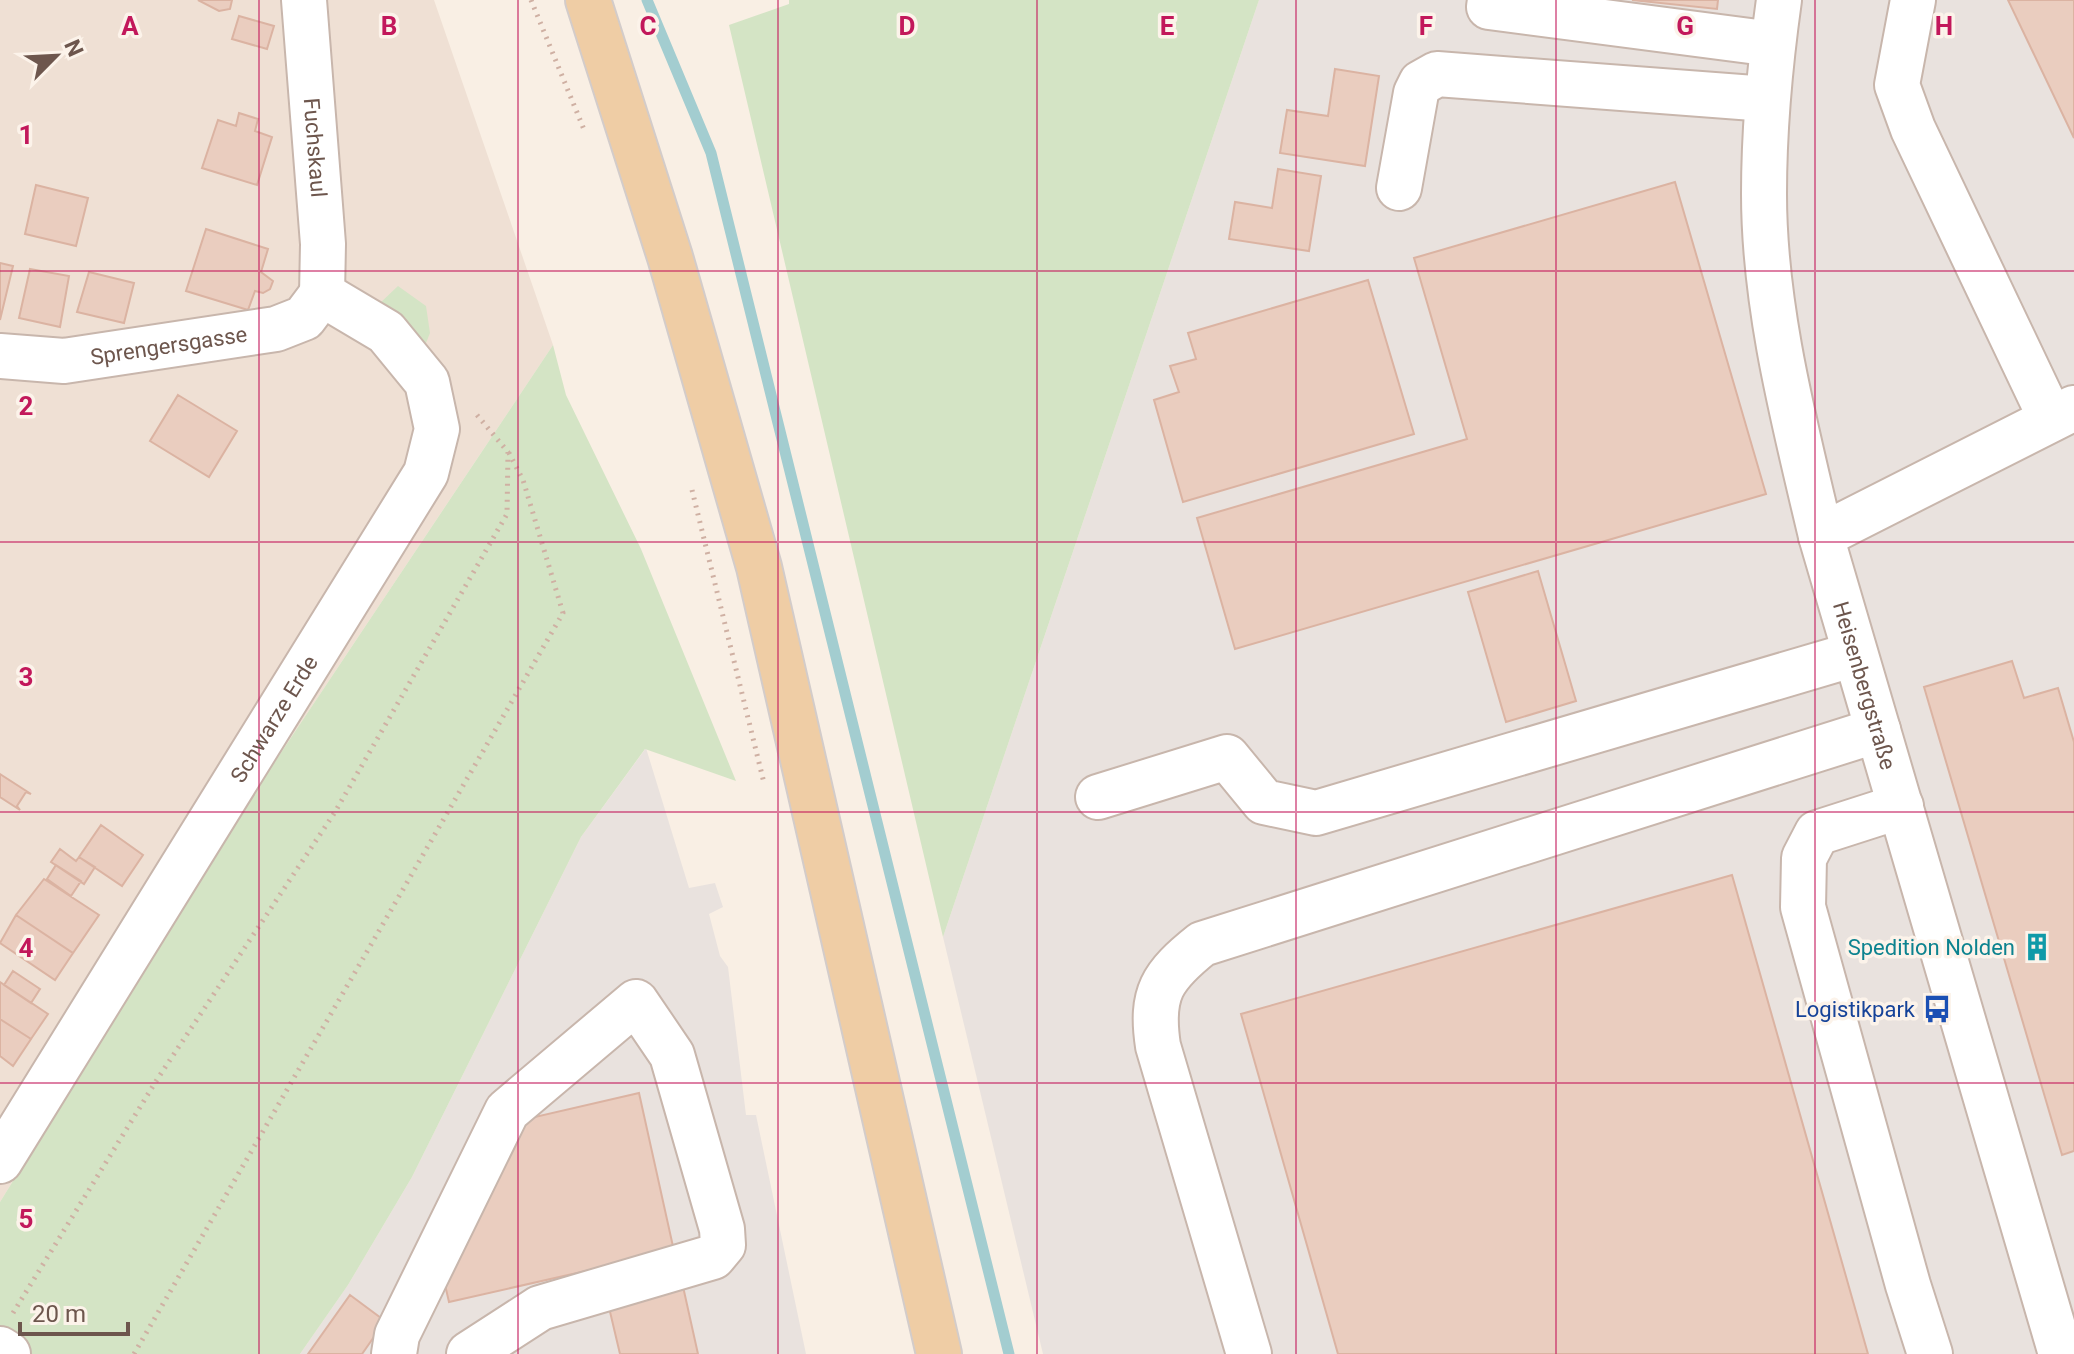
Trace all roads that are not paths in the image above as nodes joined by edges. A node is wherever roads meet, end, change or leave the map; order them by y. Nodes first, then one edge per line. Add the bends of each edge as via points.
1 (304, 0) edge
2 (588, 0) edge
3 (1779, 0) edge
4 (1913, 0) edge
5 (1477, 2) edge
6 (1773, 44) junction
7 (1767, 99) junction
8 (1399, 188) dead end
9 (322, 294) junction
10 (0, 356) edge
11 (2063, 414) edge
12 (1821, 536) junction
13 (1855, 654) junction
14 (1878, 730) junction
15 (1098, 797) dead end
16 (1901, 806) junction
17 (0, 1161) edge
18 (394, 1354) edge
19 (469, 1354) edge
20 (939, 1354) edge
21 (1249, 1354) edge
22 (1930, 1354) edge
23 (2061, 1354) edge

1 - 9 street, Fuchskaul via 323,244
2 - 20 main road via 670,257 759,567
3 - 6 street, Heisenbergstraße
4 - 11 street via 1897,85 1913,129
5 - 6 street
6 - 7 street, Heisenbergstraße
7 - 8 street via 1437,74 1421,83 1416,93
7 - 12 street, Heisenbergstraße via 1764,196 1770,279 1789,401
9 - 10 street, Sprengersgasse via 304,318 276,329 64,361
9 - 17 street, Schwarze Erde via 386,332 427,382 437,429 426,473
11 - 12 street
12 - 13 street, Heisenbergstraße
13 - 14 street, Heisenbergstraße
13 - 15 street via 1316,813 1264,802 1227,757
14 - 16 street, Heisenbergstraße
14 - 21 street via 1202,944 1171,969 1153,1012 1158,1046
16 - 22 street via 1817,833 1804,858 1803,907
16 - 23 street, Heisenbergstraße
18 - 19 street via 397,1335 507,1111 636,1002 672,1055 723,1245 713,1257 540,1308

